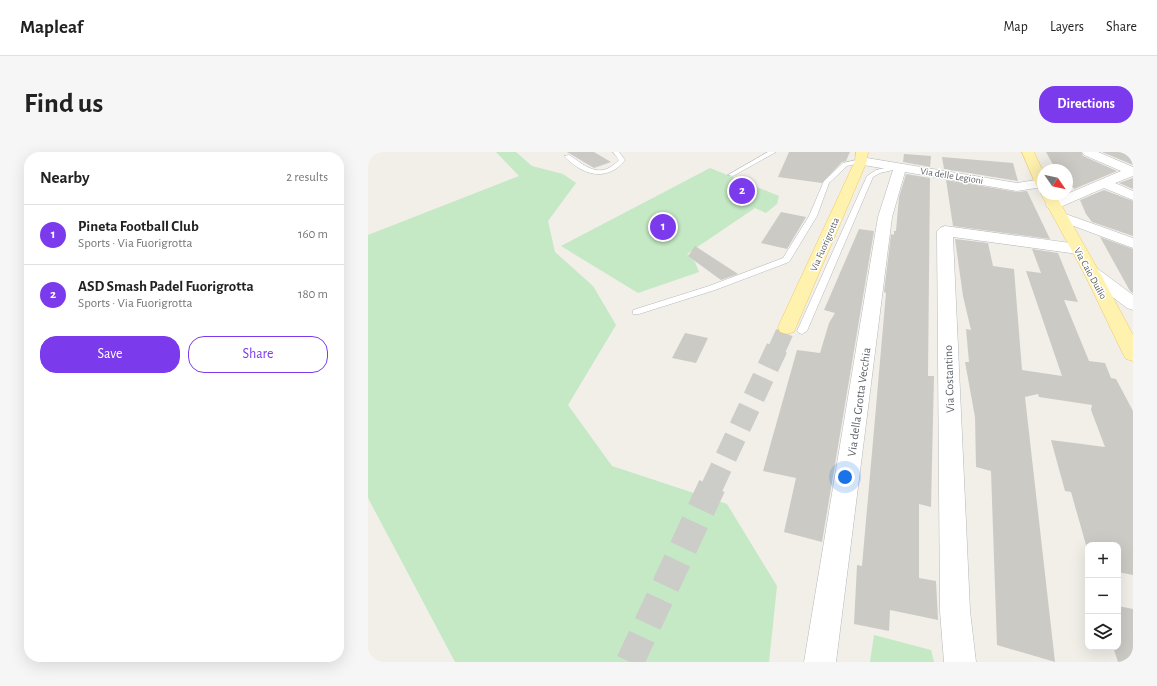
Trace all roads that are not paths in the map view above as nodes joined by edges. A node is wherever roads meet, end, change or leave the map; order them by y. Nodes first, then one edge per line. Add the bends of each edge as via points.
1 (616, 152) edge
2 (774, 152) edge
3 (1028, 152) edge
4 (1088, 152) edge
5 (567, 156) dead end
6 (861, 157) edge
7 (900, 167) junction
8 (1037, 171) edge
9 (1133, 171) edge
10 (731, 175) dead end
11 (1103, 183) junction
12 (1017, 187) junction
13 (1073, 191) edge
14 (1037, 193) edge
15 (1133, 196) edge
16 (1051, 200) edge
17 (1054, 200) edge
18 (1133, 243) edge
19 (1056, 246) junction
20 (1078, 249) junction
21 (1092, 273) junction
22 (1133, 304) edge
23 (636, 312) dead end
24 (795, 329) joint
25 (1131, 346) edge
26 (820, 662) edge
27 (960, 662) edge

1 - 5 lane via 622,160 616,168 608,172 594,172
2 - 10 lane
3 - 8 main road, Via Caio Duilio
4 - 9 street
6 - 7 street, Via delle Legioni
6 - 23 lane via 845,164 826,182 812,216 786,260 712,288
6 - 24 main road, Via Fuorigrotta
7 - 12 street, Via delle Legioni
7 - 24 lane via 878,171 870,176
7 - 26 street, Via della Grotta Vecchia via 885,217
9 - 11 street
11 - 13 street
11 - 15 street
12 - 14 street, Via delle Legioni
12 - 19 street via 1038,197 1057,239
16 - 20 main road, Via Caio Duilio
17 - 18 street
19 - 20 street, Via Costantino
19 - 27 street, Via Costantino via 944,231 955,611
20 - 21 main road, Via Caio Duilio
21 - 22 street
21 - 25 main road, Via Caio Duilio

